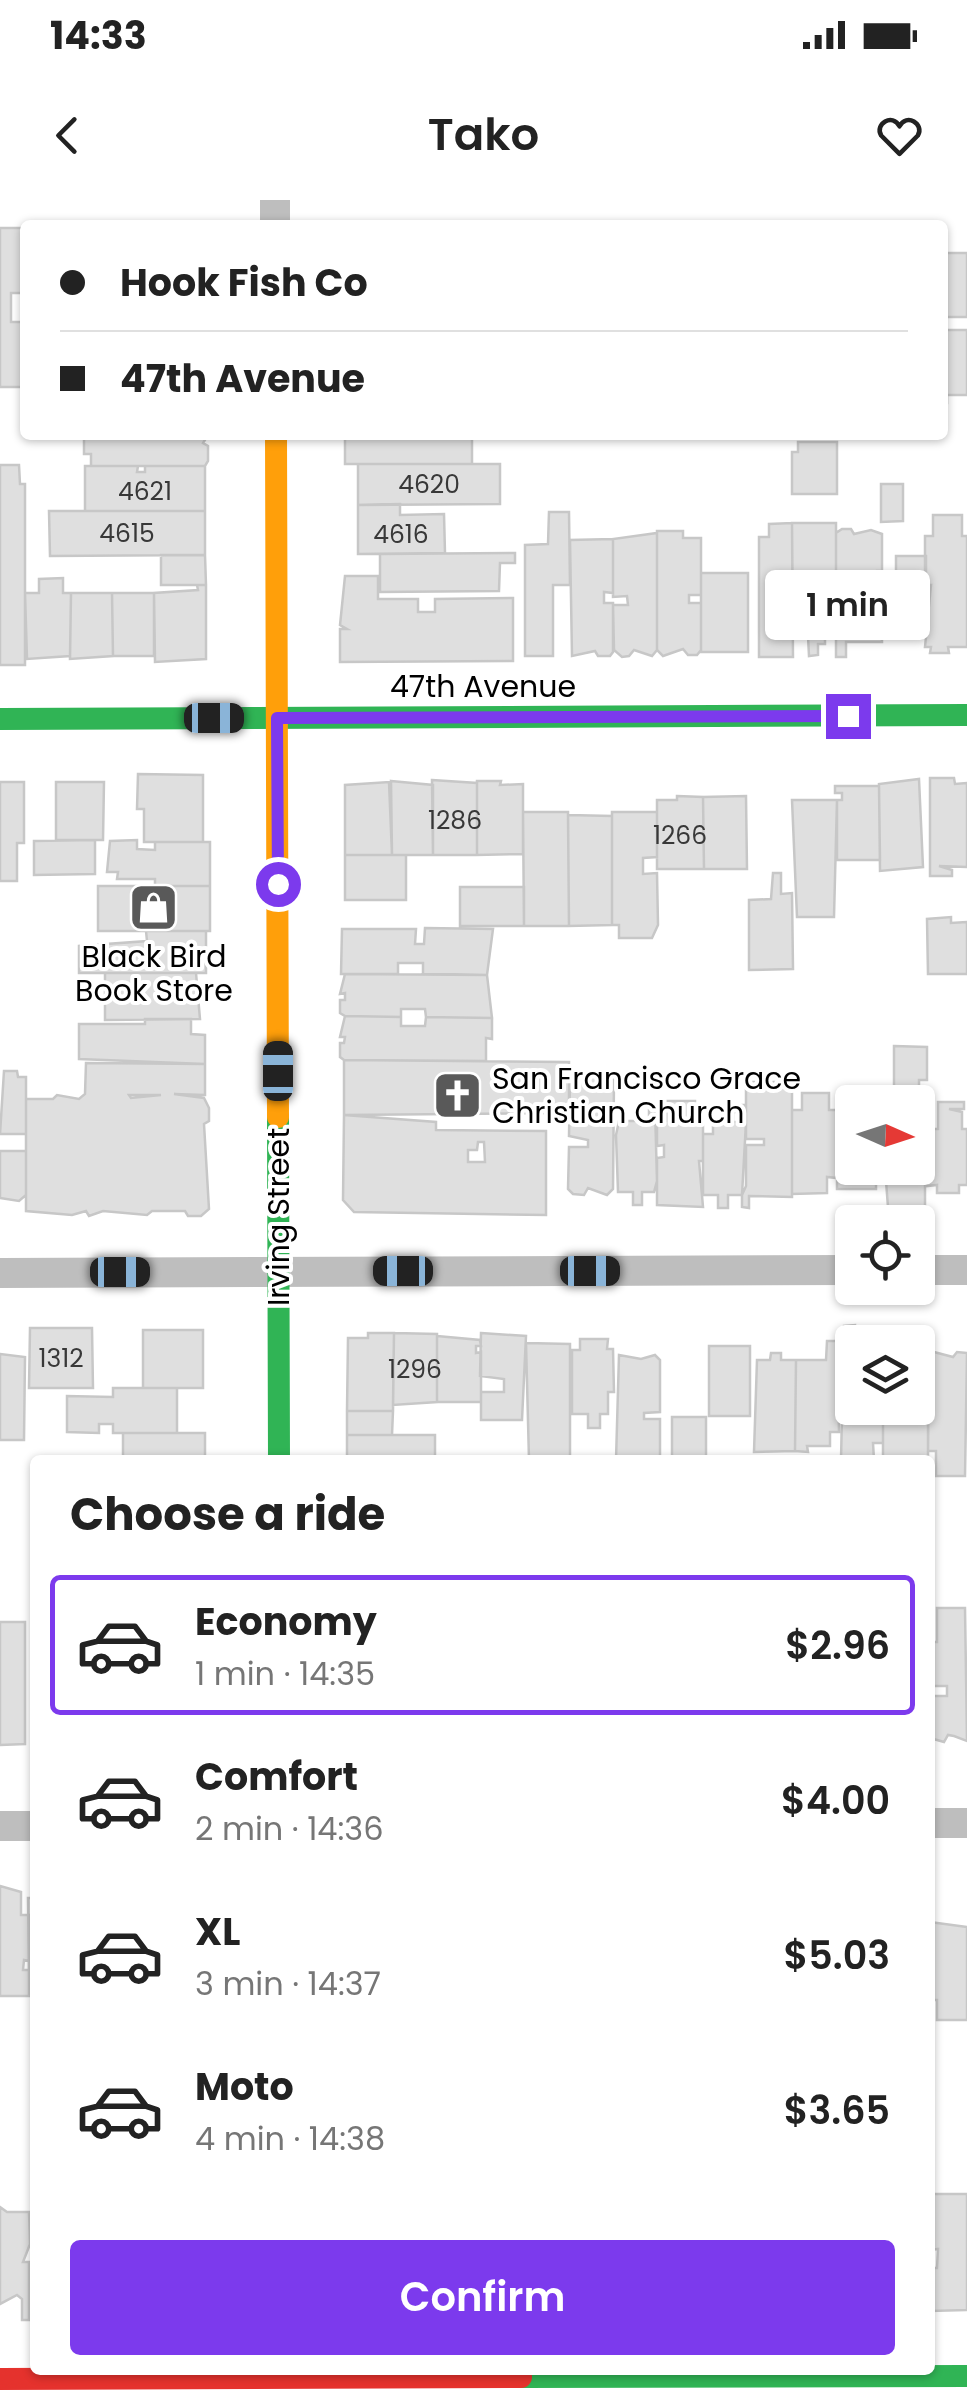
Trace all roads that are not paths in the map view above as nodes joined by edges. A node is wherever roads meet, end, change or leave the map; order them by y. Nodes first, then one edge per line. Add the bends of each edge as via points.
1 (276, 440) edge
2 (967, 716) edge
3 (0, 718) edge
4 (277, 718) junction
5 (835, 1270) edge
6 (935, 1270) edge
7 (967, 1270) edge
8 (0, 1272) edge
9 (279, 1272) junction
10 (279, 1455) edge
11 (935, 1823) edge
12 (967, 1823) edge
13 (0, 1826) edge
14 (30, 1826) edge
15 (967, 2376) edge
16 (0, 2379) edge
17 (282, 2385) edge

1 - 4 street, Irving Street
2 - 4 street, 47th Avenue
3 - 4 street, 47th Avenue
4 - 9 street, Irving Street
5 - 9 street
6 - 7 street
8 - 9 street
9 - 10 street, Irving Street
11 - 12 street
13 - 14 street
15 - 17 street
16 - 17 street

